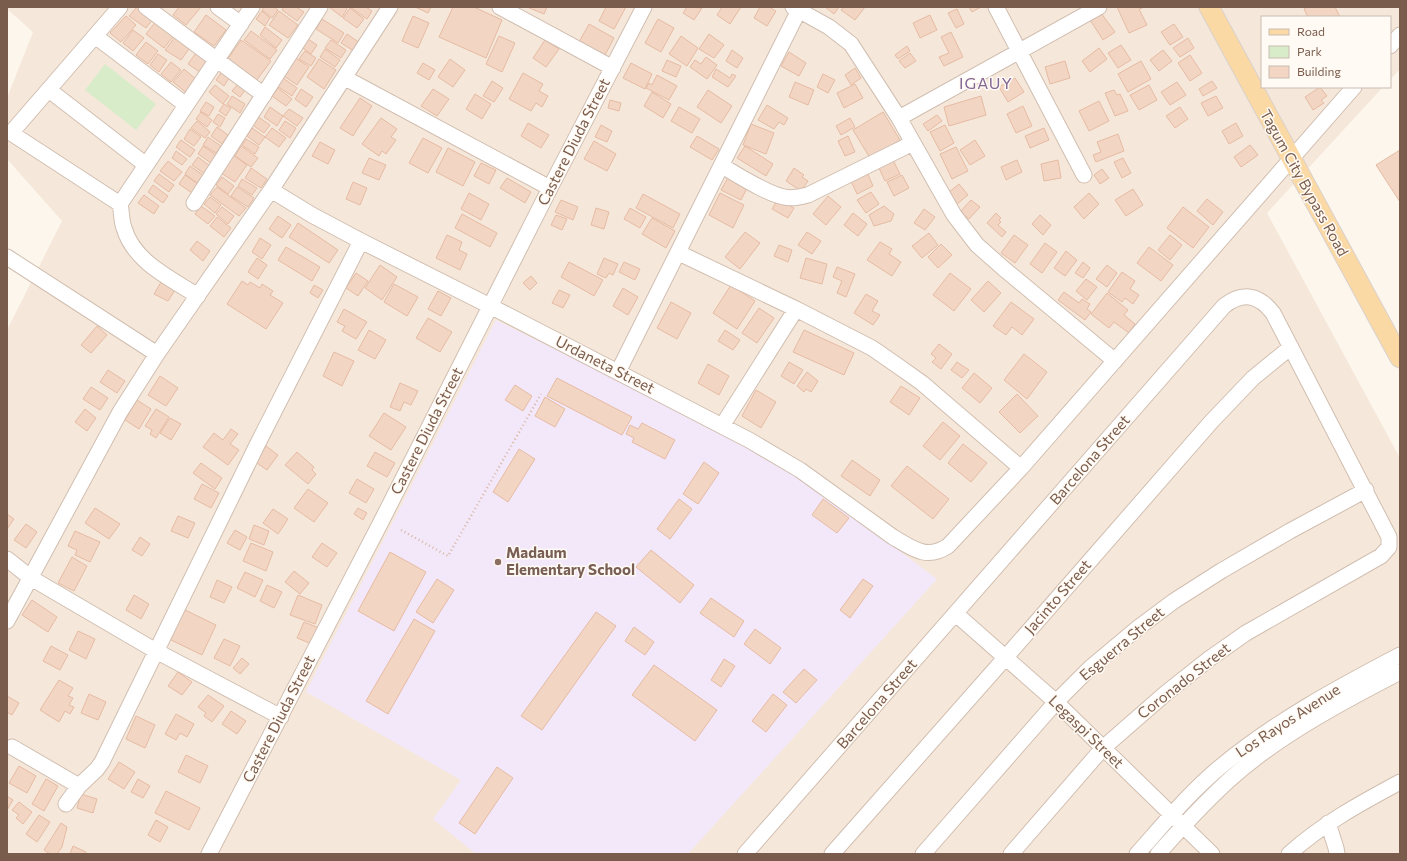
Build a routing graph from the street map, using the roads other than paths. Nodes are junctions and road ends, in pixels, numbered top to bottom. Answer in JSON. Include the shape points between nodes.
{"nodes":[{"id":1,"x":120,"y":7,"type":"edge"},
{"id":2,"x":146,"y":7,"type":"edge"},
{"id":3,"x":218,"y":7,"type":"edge"},
{"id":4,"x":252,"y":7,"type":"edge"},
{"id":5,"x":320,"y":7,"type":"edge"},
{"id":6,"x":390,"y":7,"type":"edge"},
{"id":7,"x":500,"y":7,"type":"edge"},
{"id":8,"x":644,"y":7,"type":"edge"},
{"id":9,"x":996,"y":7,"type":"edge"},
{"id":10,"x":1099,"y":7,"type":"edge"},
{"id":11,"x":1209,"y":7,"type":"edge"},
{"id":12,"x":796,"y":9,"type":"edge"},
{"id":13,"x":241,"y":24,"type":"junction"},
{"id":14,"x":1400,"y":35,"type":"edge"},
{"id":15,"x":95,"y":36,"type":"junction"},
{"id":16,"x":1391,"y":45,"type":"edge"},
{"id":17,"x":1020,"y":51,"type":"junction"},
{"id":18,"x":217,"y":60,"type":"junction"},
{"id":19,"x":613,"y":68,"type":"junction"},
{"id":20,"x":345,"y":78,"type":"junction"},
{"id":21,"x":1353,"y":88,"type":"edge"},
{"id":22,"x":49,"y":90,"type":"junction"},
{"id":23,"x":264,"y":95,"type":"junction"},
{"id":24,"x":186,"y":105,"type":"junction"},
{"id":25,"x":899,"y":118,"type":"junction"},
{"id":26,"x":913,"y":143,"type":"junction"},
{"id":27,"x":1290,"y":158,"type":"junction"},
{"id":28,"x":146,"y":165,"type":"junction"},
{"id":29,"x":722,"y":166,"type":"junction"},
{"id":30,"x":1084,"y":175,"type":"dead end"},
{"id":31,"x":550,"y":188,"type":"junction"},
{"id":32,"x":271,"y":190,"type":"junction"},
{"id":33,"x":194,"y":203,"type":"dead end"},
{"id":34,"x":120,"y":204,"type":"junction"},
{"id":35,"x":361,"y":241,"type":"junction"},
{"id":36,"x":679,"y":253,"type":"junction"},
{"id":37,"x":7,"y":257,"type":"edge"},
{"id":38,"x":198,"y":296,"type":"junction"},
{"id":39,"x":490,"y":306,"type":"junction"},
{"id":40,"x":796,"y":309,"type":"junction"},
{"id":41,"x":1291,"y":347,"type":"junction"},
{"id":42,"x":157,"y":354,"type":"junction"},
{"id":43,"x":1400,"y":358,"type":"edge"},
{"id":44,"x":1115,"y":361,"type":"junction"},
{"id":45,"x":618,"y":372,"type":"junction"},
{"id":46,"x":722,"y":426,"type":"junction"},
{"id":47,"x":1021,"y":468,"type":"junction"},
{"id":48,"x":1366,"y":490,"type":"junction"},
{"id":49,"x":1389,"y":547,"type":"joint"},
{"id":50,"x":7,"y":559,"type":"edge"},
{"id":51,"x":31,"y":578,"type":"junction"},
{"id":52,"x":956,"y":614,"type":"junction"},
{"id":53,"x":7,"y":620,"type":"edge"},
{"id":54,"x":156,"y":651,"type":"junction"},
{"id":55,"x":1400,"y":655,"type":"edge"},
{"id":56,"x":1006,"y":657,"type":"junction"},
{"id":57,"x":1400,"y":672,"type":"edge"},
{"id":58,"x":1056,"y":702,"type":"junction"},
{"id":59,"x":281,"y":717,"type":"junction"},
{"id":60,"x":12,"y":747,"type":"dead end"},
{"id":61,"x":1103,"y":748,"type":"junction"},
{"id":62,"x":1400,"y":782,"type":"edge"},
{"id":63,"x":79,"y":786,"type":"junction"},
{"id":64,"x":66,"y":804,"type":"dead end"},
{"id":65,"x":1172,"y":815,"type":"junction"},
{"id":66,"x":1328,"y":824,"type":"junction"},
{"id":67,"x":1183,"y":826,"type":"junction"},
{"id":68,"x":209,"y":854,"type":"edge"},
{"id":69,"x":745,"y":854,"type":"edge"},
{"id":70,"x":832,"y":854,"type":"edge"},
{"id":71,"x":923,"y":854,"type":"edge"},
{"id":72,"x":1011,"y":854,"type":"edge"},
{"id":73,"x":1137,"y":854,"type":"edge"},
{"id":74,"x":1158,"y":854,"type":"edge"},
{"id":75,"x":1212,"y":854,"type":"edge"},
{"id":76,"x":1289,"y":854,"type":"edge"},
{"id":77,"x":1337,"y":854,"type":"edge"}],
"edges":[{"from":1,"to":15,"type":"street"},
{"from":2,"to":18,"type":"street"},
{"from":3,"to":13,"type":"street"},
{"from":4,"to":13,"type":"street"},
{"from":5,"to":23,"type":"street"},
{"from":6,"to":20,"type":"street"},
{"from":7,"to":19,"type":"street"},
{"from":8,"to":19,"type":"street","name":"Castere Diuda Street"},
{"from":9,"to":17,"type":"street"},
{"from":10,"to":17,"type":"street"},
{"from":11,"to":27,"type":"main road","name":"Tagum City Bypass Road"},
{"from":12,"to":25,"type":"street","via":[[829,27],[851,44]]},
{"from":12,"to":29,"type":"street"},
{"from":13,"to":18,"type":"street"},
{"from":14,"to":16,"type":"street"},
{"from":15,"to":22,"type":"street"},
{"from":15,"to":24,"type":"street"},
{"from":17,"to":25,"type":"street"},
{"from":17,"to":30,"type":"street"},
{"from":18,"to":23,"type":"street"},
{"from":18,"to":24,"type":"street"},
{"from":19,"to":31,"type":"street","name":"Castere Diuda Street"},
{"from":20,"to":31,"type":"street"},
{"from":20,"to":32,"type":"street"},
{"from":21,"to":27,"type":"street"},
{"from":22,"to":28,"type":"street"},
{"from":22,"to":34,"type":"street","via":[[12,133]]},
{"from":23,"to":33,"type":"street"},
{"from":24,"to":28,"type":"street"},
{"from":25,"to":26,"type":"street"},
{"from":26,"to":29,"type":"street","via":[[797,198],[775,195]]},
{"from":26,"to":44,"type":"street","via":[[954,215],[977,245]]},
{"from":27,"to":43,"type":"main road","name":"Tagum City Bypass Road"},
{"from":27,"to":44,"type":"street"},
{"from":28,"to":34,"type":"street"},
{"from":29,"to":36,"type":"street"},
{"from":31,"to":39,"type":"street","name":"Castere Diuda Street"},
{"from":32,"to":35,"type":"street","name":"Urdaneta Street"},
{"from":32,"to":38,"type":"street"},
{"from":34,"to":38,"type":"street","via":[[123,228],[135,250],[157,270]]},
{"from":35,"to":39,"type":"street","name":"Urdaneta Street"},
{"from":35,"to":54,"type":"street"},
{"from":36,"to":40,"type":"street"},
{"from":36,"to":45,"type":"street"},
{"from":37,"to":42,"type":"street"},
{"from":38,"to":42,"type":"street"},
{"from":39,"to":45,"type":"street","name":"Urdaneta Street"},
{"from":39,"to":59,"type":"street","name":"Castere Diuda Street"},
{"from":40,"to":46,"type":"street"},
{"from":40,"to":47,"type":"street","via":[[859,341],[898,366],[922,383]]},
{"from":41,"to":48,"type":"street","name":"Barcelona Street"},
{"from":41,"to":52,"type":"street","name":"Barcelona Street","via":[[1268,306],[1251,297],[1242,296],[1232,300]]},
{"from":41,"to":56,"type":"street","name":"Jacinto Street","via":[[1253,378],[1234,398]]},
{"from":42,"to":51,"type":"street","via":[[104,440]]},
{"from":44,"to":47,"type":"street"},
{"from":45,"to":46,"type":"street","name":"Urdaneta Street"},
{"from":46,"to":47,"type":"street","name":"Urdaneta Street","via":[[800,470],[906,545],[929,554],[939,552],[948,546]]},
{"from":48,"to":49,"type":"street","name":"Barcelona Street","via":[[1389,537]]},
{"from":48,"to":58,"type":"street","name":"Esguerra Street","via":[[1290,531],[1174,600],[1090,668]]},
{"from":49,"to":61,"type":"street","name":"Coronado Street","via":[[1374,560],[1246,633],[1216,654]]},
{"from":50,"to":51,"type":"street"},
{"from":51,"to":53,"type":"street"},
{"from":51,"to":54,"type":"street"},
{"from":52,"to":56,"type":"street","name":"Legaspi Street"},
{"from":52,"to":69,"type":"street","name":"Barcelona Street"},
{"from":54,"to":59,"type":"street"},
{"from":54,"to":63,"type":"street","via":[[102,762]]},
{"from":55,"to":65,"type":"street","name":"Los Rayos Avenue","via":[[1325,695],[1256,738],[1218,769]]},
{"from":56,"to":58,"type":"street","name":"Legaspi Street"},
{"from":56,"to":70,"type":"street","name":"Jacinto Street"},
{"from":57,"to":67,"type":"street","name":"Los Rayos Avenue","via":[[1332,709],[1266,751],[1228,780]]},
{"from":58,"to":61,"type":"street","name":"Legaspi Street"},
{"from":58,"to":71,"type":"street","name":"Esguerra Street"},
{"from":59,"to":68,"type":"street","name":"Castere Diuda Street"},
{"from":60,"to":63,"type":"street"},
{"from":61,"to":65,"type":"street","name":"Legaspi Street"},
{"from":61,"to":72,"type":"street","name":"Coronado Street"},
{"from":62,"to":66,"type":"street"},
{"from":63,"to":64,"type":"street"},
{"from":65,"to":67,"type":"street","name":"Legaspi Street"},
{"from":65,"to":73,"type":"street","name":"Los Rayos Avenue"},
{"from":66,"to":76,"type":"street"},
{"from":66,"to":77,"type":"street"},
{"from":67,"to":74,"type":"street","name":"Los Rayos Avenue"},
{"from":67,"to":75,"type":"street","name":"Legaspi Street"}]}
